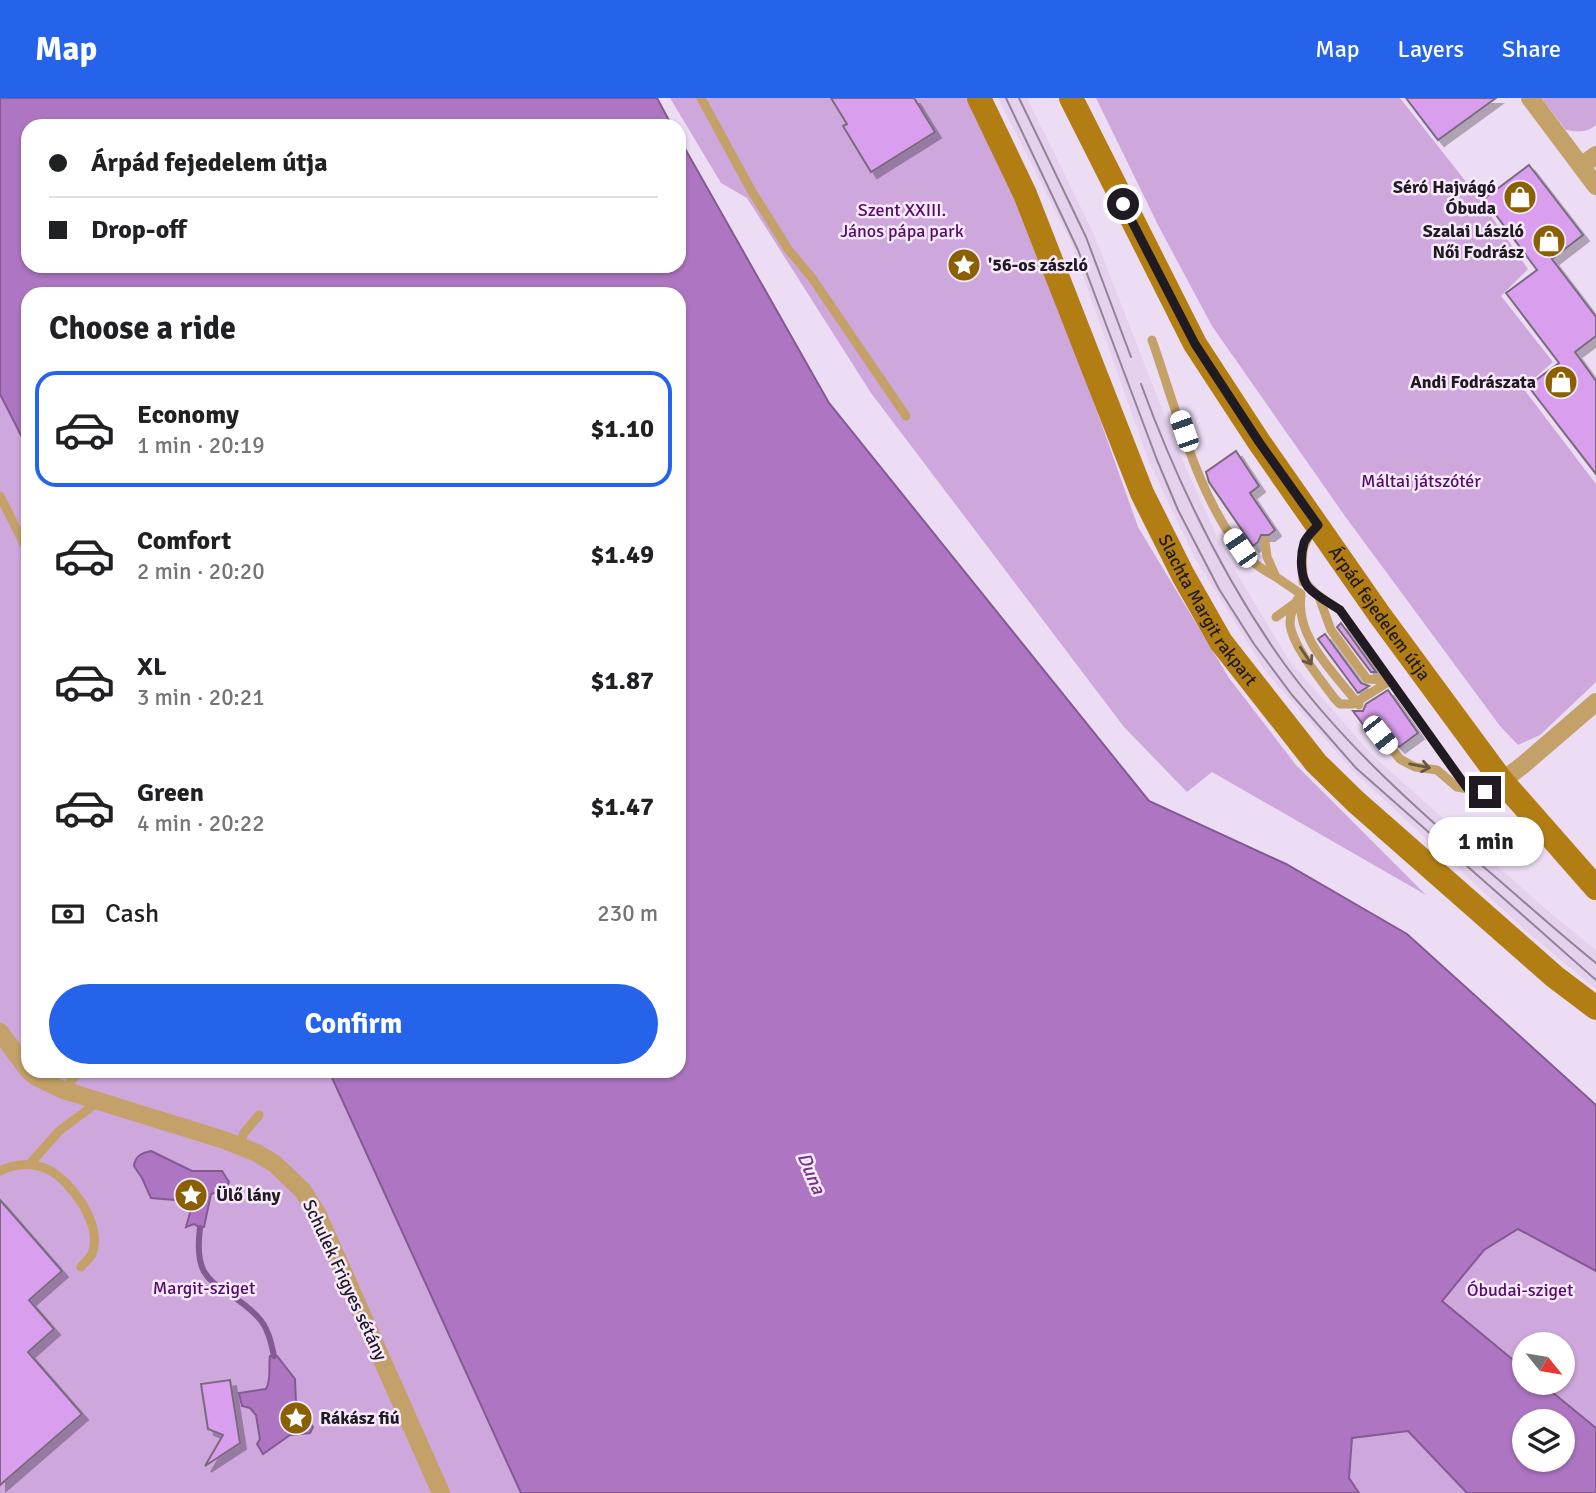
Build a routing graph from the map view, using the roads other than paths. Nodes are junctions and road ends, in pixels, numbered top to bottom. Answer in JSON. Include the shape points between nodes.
{"nodes":[{"id":1,"x":701,"y":98,"type":"edge"},
{"id":2,"x":979,"y":98,"type":"edge"},
{"id":3,"x":1071,"y":98,"type":"edge"},
{"id":4,"x":1530,"y":98,"type":"edge"},
{"id":5,"x":1596,"y":155,"type":"edge"},
{"id":6,"x":1581,"y":166,"type":"junction"},
{"id":7,"x":1596,"y":186,"type":"edge"},
{"id":8,"x":1152,"y":340,"type":"dead end"},
{"id":9,"x":906,"y":416,"type":"dead end"},
{"id":10,"x":0,"y":495,"type":"edge"},
{"id":11,"x":1318,"y":525,"type":"junction"},
{"id":12,"x":21,"y":538,"type":"edge"},
{"id":13,"x":1265,"y":541,"type":"dead end"},
{"id":14,"x":1276,"y":577,"type":"junction"},
{"id":15,"x":1303,"y":578,"type":"junction"},
{"id":16,"x":1301,"y":594,"type":"junction"},
{"id":17,"x":1319,"y":597,"type":"junction"},
{"id":18,"x":1295,"y":603,"type":"junction"},
{"id":19,"x":1276,"y":617,"type":"dead end"},
{"id":20,"x":1390,"y":681,"type":"junction"},
{"id":21,"x":1596,"y":702,"type":"edge"},
{"id":22,"x":1358,"y":703,"type":"junction"},
{"id":23,"x":1380,"y":735,"type":"dead end"},
{"id":24,"x":1502,"y":781,"type":"junction"},
{"id":25,"x":1467,"y":788,"type":"junction"},
{"id":26,"x":1596,"y":888,"type":"edge"},
{"id":27,"x":1596,"y":1009,"type":"edge"},
{"id":28,"x":0,"y":1032,"type":"edge"},
{"id":29,"x":21,"y":1060,"type":"edge"},
{"id":30,"x":38,"y":1078,"type":"edge"},
{"id":31,"x":74,"y":1078,"type":"edge"},
{"id":32,"x":63,"y":1090,"type":"junction"},
{"id":33,"x":98,"y":1102,"type":"junction"},
{"id":34,"x":259,"y":1115,"type":"dead end"},
{"id":35,"x":239,"y":1144,"type":"junction"},
{"id":36,"x":29,"y":1166,"type":"junction"},
{"id":37,"x":0,"y":1171,"type":"edge"},
{"id":38,"x":81,"y":1267,"type":"dead end"},
{"id":39,"x":442,"y":1493,"type":"edge"}],
"edges":[{"from":1,"to":9,"type":"lane","via":[[788,249]]},
{"from":2,"to":27,"type":"main road","name":"Slachta Margit rakpart","via":[[1025,194],[1142,493],[1221,642],[1316,763]]},
{"from":3,"to":11,"type":"main road","name":"Árpád fejedelem útja","via":[[1195,344]]},
{"from":4,"to":6,"type":"street"},
{"from":5,"to":6,"type":"street"},
{"from":6,"to":7,"type":"street"},
{"from":8,"to":14,"type":"lane","via":[[1203,486],[1218,515],[1251,561]]},
{"from":10,"to":12,"type":"lane"},
{"from":11,"to":15,"type":"lane","via":[[1304,541]]},
{"from":11,"to":24,"type":"main road","name":"Árpád fejedelem útja"},
{"from":13,"to":14,"type":"lane","via":[[1266,557]]},
{"from":14,"to":16,"type":"lane"},
{"from":15,"to":16,"type":"lane"},
{"from":15,"to":17,"type":"lane"},
{"from":16,"to":18,"type":"lane"},
{"from":16,"to":22,"type":"lane","via":[[1302,623],[1310,640]]},
{"from":17,"to":20,"type":"lane","via":[[1340,610]]},
{"from":17,"to":20,"type":"lane","via":[[1331,630],[1367,679]]},
{"from":18,"to":19,"type":"lane"},
{"from":18,"to":22,"type":"lane","one_way":true,"via":[[1290,623],[1304,653],[1340,704]]},
{"from":20,"to":22,"type":"lane"},
{"from":20,"to":25,"type":"lane"},
{"from":21,"to":24,"type":"street"},
{"from":23,"to":25,"type":"lane","one_way":true,"via":[[1400,759],[1437,770],[1457,787]]},
{"from":24,"to":25,"type":"lane","via":[[1485,792]]},
{"from":24,"to":26,"type":"main road","name":"Árpád fejedelem útja"},
{"from":28,"to":29,"type":"street","name":"Schulek Frigyes sétány"},
{"from":30,"to":32,"type":"street","name":"Schulek Frigyes sétány"},
{"from":31,"to":32,"type":"lane"},
{"from":32,"to":33,"type":"street","name":"Schulek Frigyes sétány"},
{"from":33,"to":35,"type":"street","name":"Schulek Frigyes sétány"},
{"from":33,"to":36,"type":"lane","via":[[60,1131]]},
{"from":34,"to":35,"type":"lane"},
{"from":35,"to":39,"type":"street","name":"Schulek Frigyes sétány","via":[[275,1164],[303,1191],[317,1213]]},
{"from":36,"to":37,"type":"lane","via":[[14,1164]]},
{"from":36,"to":38,"type":"lane","via":[[46,1168],[72,1188],[86,1210],[94,1233],[92,1254]]}]}
